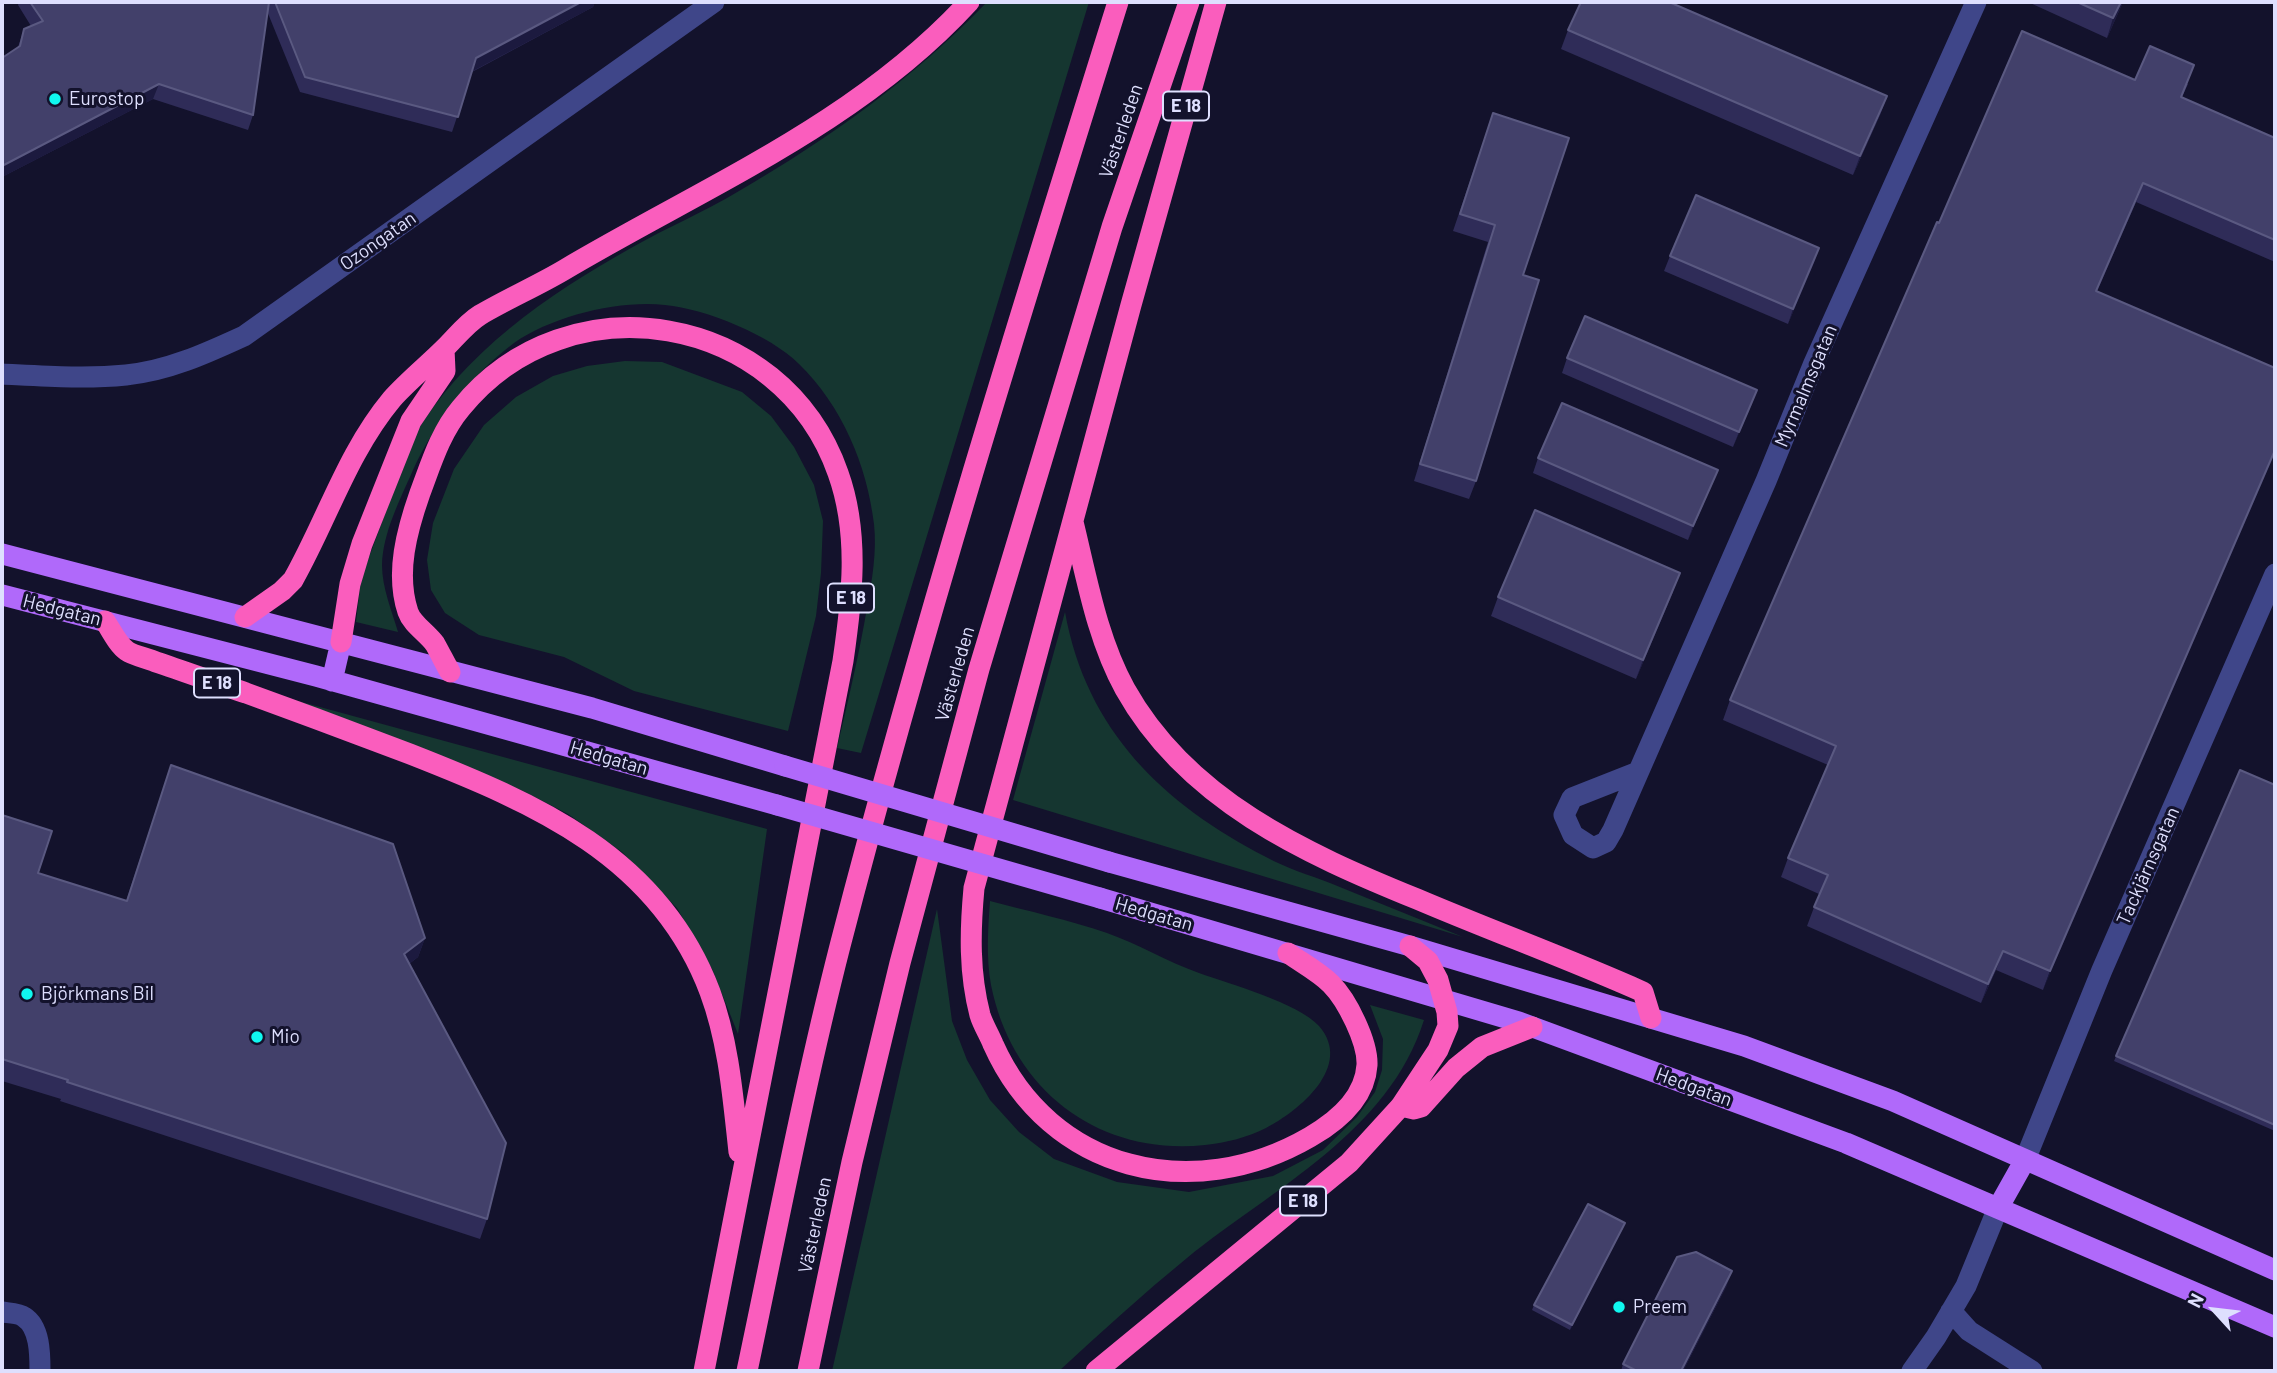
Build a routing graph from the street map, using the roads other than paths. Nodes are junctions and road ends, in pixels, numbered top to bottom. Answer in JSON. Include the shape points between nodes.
{"nodes":[{"id":1,"x":714,"y":2,"type":"edge"},
{"id":2,"x":969,"y":2,"type":"edge"},
{"id":3,"x":1118,"y":2,"type":"edge"},
{"id":4,"x":1189,"y":2,"type":"edge"},
{"id":5,"x":1216,"y":2,"type":"edge"},
{"id":6,"x":1976,"y":2,"type":"edge"},
{"id":7,"x":444,"y":349,"type":"junction"},
{"id":8,"x":2,"y":374,"type":"edge"},
{"id":9,"x":1072,"y":520,"type":"junction"},
{"id":10,"x":2,"y":554,"type":"edge"},
{"id":11,"x":2275,"y":574,"type":"edge"},
{"id":12,"x":2,"y":595,"type":"edge"},
{"id":13,"x":245,"y":617,"type":"junction"},
{"id":14,"x":105,"y":621,"type":"junction"},
{"id":15,"x":341,"y":642,"type":"junction"},
{"id":16,"x":450,"y":672,"type":"junction"},
{"id":17,"x":332,"y":681,"type":"junction"},
{"id":18,"x":1638,"y":772,"type":"dead end"},
{"id":19,"x":1410,"y":946,"type":"junction"},
{"id":20,"x":1288,"y":953,"type":"junction"},
{"id":21,"x":1444,"y":1000,"type":"junction"},
{"id":22,"x":1651,"y":1018,"type":"junction"},
{"id":23,"x":1526,"y":1024,"type":"junction"},
{"id":24,"x":1401,"y":1106,"type":"junction"},
{"id":25,"x":2025,"y":1160,"type":"junction"},
{"id":26,"x":741,"y":1172,"type":"junction"},
{"id":27,"x":1998,"y":1208,"type":"junction"},
{"id":28,"x":2275,"y":1270,"type":"edge"},
{"id":29,"x":1951,"y":1311,"type":"junction"},
{"id":30,"x":2,"y":1312,"type":"edge"},
{"id":31,"x":2275,"y":1327,"type":"edge"},
{"id":32,"x":40,"y":1371,"type":"edge"},
{"id":33,"x":704,"y":1371,"type":"edge"},
{"id":34,"x":747,"y":1371,"type":"edge"},
{"id":35,"x":808,"y":1371,"type":"edge"},
{"id":36,"x":1096,"y":1371,"type":"edge"},
{"id":37,"x":1912,"y":1371,"type":"edge"},
{"id":38,"x":2032,"y":1371,"type":"edge"}],
"edges":[{"from":1,"to":8,"type":"street","name":"Ozongatan","via":[[244,335],[201,356],[128,375]]},
{"from":2,"to":7,"type":"highway","via":[[881,83],[809,133],[478,317]]},
{"from":3,"to":34,"type":"highway","name":"Västerleden","via":[[937,596],[840,947]]},
{"from":4,"to":35,"type":"highway","name":"Västerleden","number":"E 18","via":[[1112,227],[979,669],[900,963]]},
{"from":5,"to":9,"type":"highway","number":"E 18"},
{"from":6,"to":18,"type":"street","name":"Myrmalmsgatan"},
{"from":7,"to":13,"type":"highway","via":[[393,398],[366,435],[293,580]]},
{"from":7,"to":15,"type":"highway","via":[[445,371],[411,421],[362,544]]},
{"from":9,"to":20,"type":"highway","number":"E 18","via":[[974,888],[971,970],[981,1017],[1003,1068],[1031,1106],[1071,1139],[1116,1161],[1155,1171],[1201,1172],[1242,1167],[1287,1150],[1333,1124],[1357,1096],[1367,1066],[1364,1039],[1332,985]]},
{"from":9,"to":22,"type":"highway","number":"E 18","via":[[1097,622],[1124,688],[1163,745],[1189,771],[1255,822],[1297,846],[1642,991]]},
{"from":10,"to":13,"type":"main road","name":"Hedgatan"},
{"from":11,"to":25,"type":"street","name":"Tackjärnsgatan","via":[[2102,970]]},
{"from":12,"to":14,"type":"main road","name":"Hedgatan"},
{"from":13,"to":15,"type":"main road","name":"Hedgatan"},
{"from":14,"to":17,"type":"main road","name":"Hedgatan"},
{"from":14,"to":26,"type":"highway","number":"E 18","via":[[126,651],[316,718],[534,806],[622,866],[678,930],[710,990],[728,1057]]},
{"from":15,"to":16,"type":"main road","name":"Hedgatan"},
{"from":15,"to":17,"type":"main road"},
{"from":16,"to":19,"type":"main road","name":"Hedgatan","bridge":true,"via":[[592,708]]},
{"from":16,"to":26,"type":"highway","number":"E 18","via":[[434,643],[409,615],[403,558],[436,449],[460,409],[523,355],[583,332],[614,327],[673,330],[751,363],[777,383],[814,424],[839,474],[847,507],[850,611]]},
{"from":17,"to":20,"type":"main road","name":"Hedgatan","bridge":true},
{"from":19,"to":21,"type":"highway","number":"E 18","via":[[1428,961]]},
{"from":19,"to":22,"type":"main road","name":"Hedgatan"},
{"from":20,"to":21,"type":"main road","name":"Hedgatan"},
{"from":21,"to":23,"type":"main road","name":"Hedgatan"},
{"from":21,"to":24,"type":"highway","number":"E 18","via":[[1448,1026],[1444,1036]]},
{"from":22,"to":25,"type":"main road","name":"Hedgatan","via":[[1893,1101]]},
{"from":23,"to":24,"type":"highway","number":"E 18","via":[[1482,1047],[1421,1107]]},
{"from":23,"to":27,"type":"main road","name":"Hedgatan","via":[[1846,1143]]},
{"from":24,"to":36,"type":"highway","number":"E 18","via":[[1349,1163]]},
{"from":25,"to":27,"type":"main road"},
{"from":25,"to":28,"type":"main road","name":"Hedgatan"},
{"from":26,"to":33,"type":"highway","number":"E 18"},
{"from":27,"to":29,"type":"street"},
{"from":27,"to":31,"type":"main road","name":"Hedgatan"},
{"from":29,"to":37,"type":"street"},
{"from":29,"to":38,"type":"street","via":[[1969,1331]]},
{"from":30,"to":32,"type":"street","via":[[23,1315],[30,1322],[37,1335]]}]}
